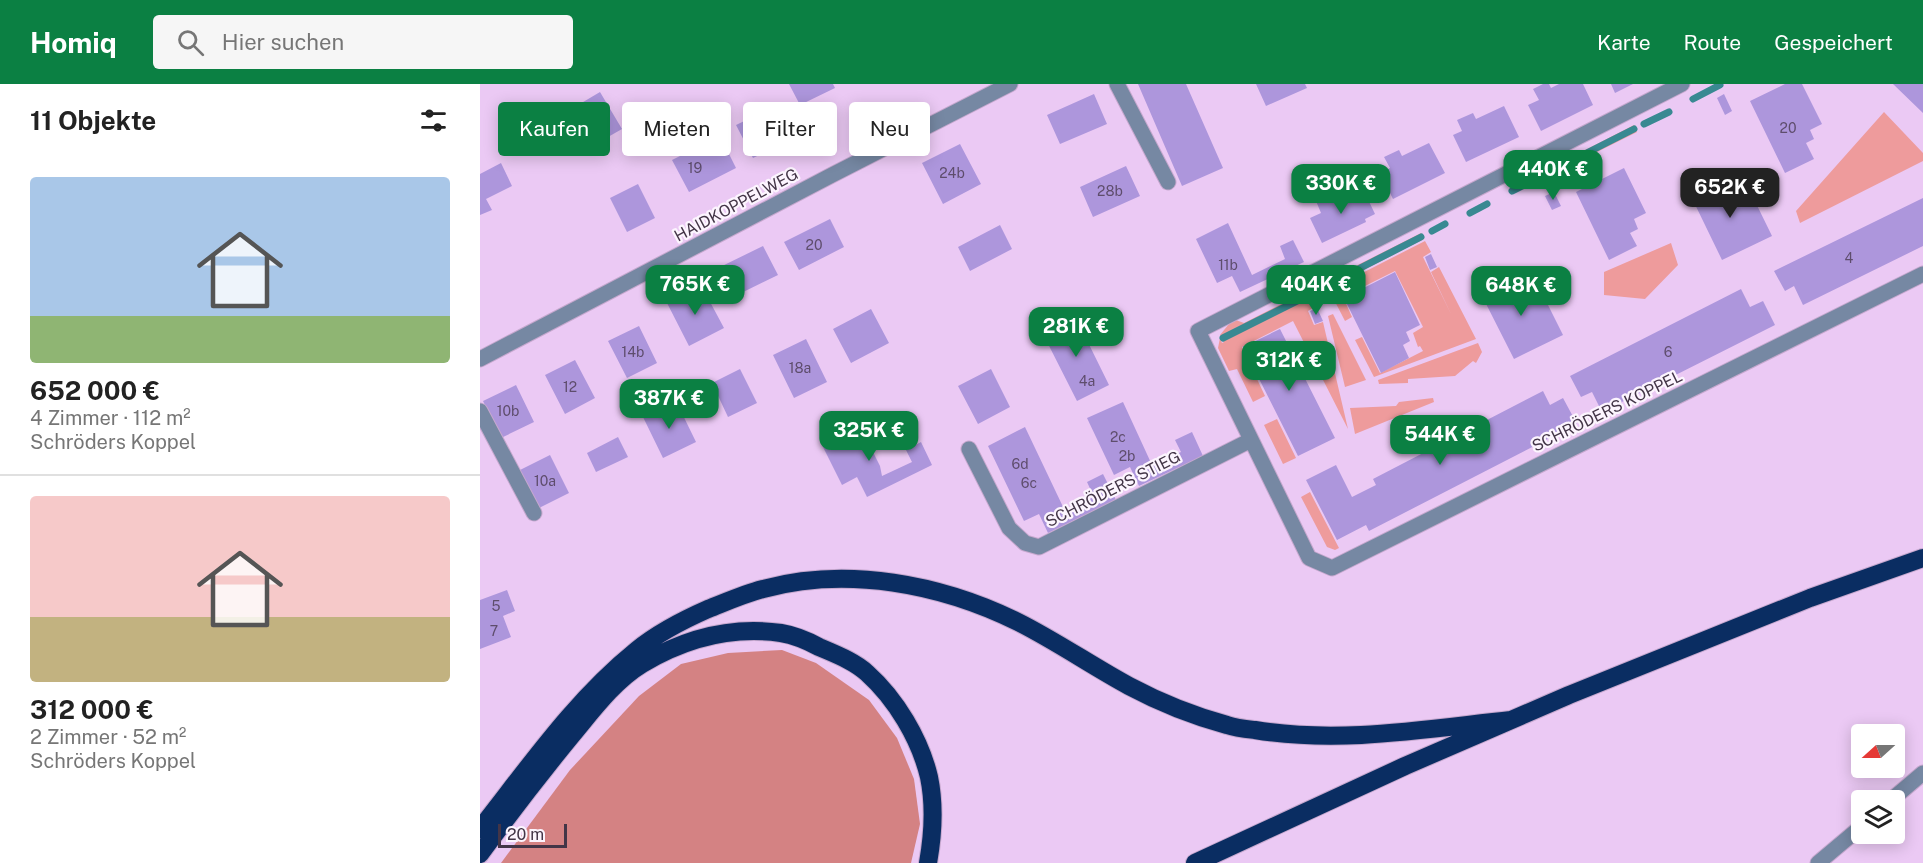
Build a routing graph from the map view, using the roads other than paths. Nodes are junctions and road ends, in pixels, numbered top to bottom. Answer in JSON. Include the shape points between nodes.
{"nodes":[{"id":1,"x":1010,"y":84,"type":"edge"},
{"id":2,"x":1117,"y":84,"type":"edge"},
{"id":3,"x":1682,"y":84,"type":"edge"},
{"id":4,"x":1168,"y":182,"type":"dead end"},
{"id":5,"x":1923,"y":274,"type":"edge"},
{"id":6,"x":480,"y":359,"type":"edge"},
{"id":7,"x":480,"y":411,"type":"edge"},
{"id":8,"x":1251,"y":440,"type":"junction"},
{"id":9,"x":969,"y":449,"type":"dead end"},
{"id":10,"x":534,"y":513,"type":"dead end"},
{"id":11,"x":1923,"y":558,"type":"edge"},
{"id":12,"x":1511,"y":720,"type":"junction"},
{"id":13,"x":1923,"y":773,"type":"edge"},
{"id":14,"x":1903,"y":790,"type":"edge"},
{"id":15,"x":480,"y":829,"type":"edge"},
{"id":16,"x":1851,"y":835,"type":"edge"},
{"id":17,"x":480,"y":854,"type":"edge"},
{"id":18,"x":928,"y":863,"type":"edge"},
{"id":19,"x":1195,"y":863,"type":"edge"},
{"id":20,"x":1818,"y":863,"type":"edge"}],
"edges":[{"from":1,"to":6,"type":"street","name":"HAIDKOPPELWEG"},
{"from":2,"to":4,"type":"street"},
{"from":3,"to":8,"type":"street","name":"SCHRÖDERS KOPPEL","via":[[1198,331]]},
{"from":5,"to":8,"type":"street","name":"SCHRÖDERS KOPPEL","via":[[1332,568],[1309,558]]},
{"from":7,"to":10,"type":"street"},
{"from":8,"to":9,"type":"street","name":"SCHRÖDERS STIEG","via":[[1039,547],[1025,543],[1010,528]]},
{"from":11,"to":12,"type":"highway","via":[[1810,598]]},
{"from":12,"to":15,"type":"highway","via":[[1321,737],[1228,726],[1167,704],[1017,622],[940,592],[873,581],[795,582],[741,596],[689,617],[637,650],[589,694]]},
{"from":12,"to":19,"type":"highway"},
{"from":13,"to":14,"type":"street"},
{"from":16,"to":20,"type":"street"},
{"from":17,"to":18,"type":"highway","via":[[589,714],[639,666],[694,640],[753,631],[783,633],[822,648],[866,672],[885,693],[918,745],[929,777],[933,808]]}]}
